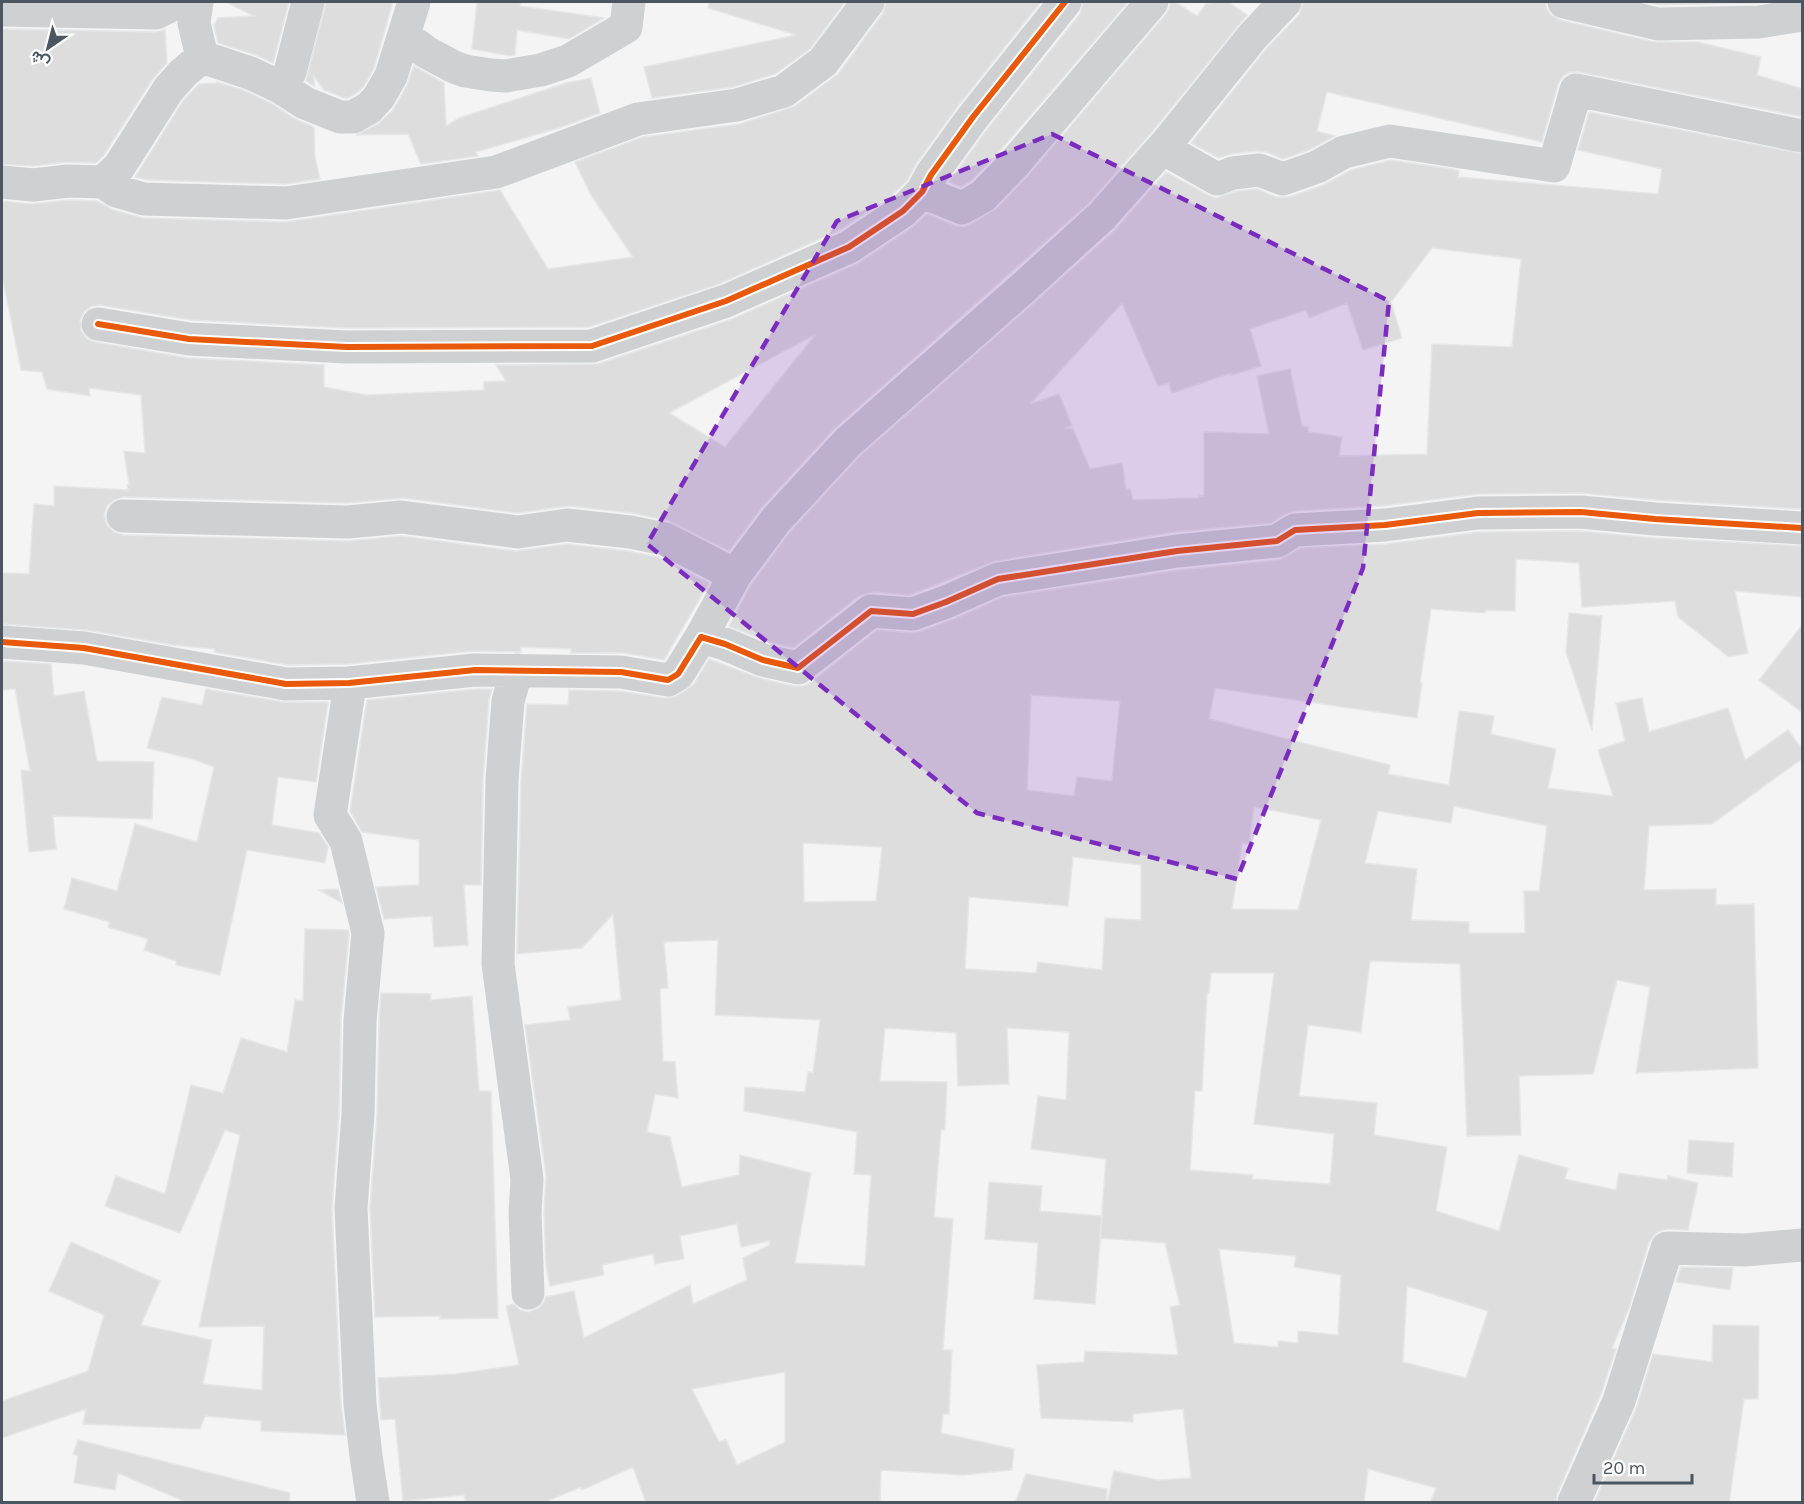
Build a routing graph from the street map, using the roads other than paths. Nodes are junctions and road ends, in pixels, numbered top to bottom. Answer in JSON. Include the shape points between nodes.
{"nodes":[{"id":1,"x":176,"y":2,"type":"edge"},
{"id":2,"x":197,"y":2,"type":"edge"},
{"id":3,"x":308,"y":2,"type":"edge"},
{"id":4,"x":414,"y":2,"type":"edge"},
{"id":5,"x":629,"y":2,"type":"edge"},
{"id":6,"x":868,"y":2,"type":"edge"},
{"id":7,"x":1065,"y":2,"type":"edge"},
{"id":8,"x":1152,"y":2,"type":"edge"},
{"id":9,"x":1285,"y":2,"type":"edge"},
{"id":10,"x":1564,"y":2,"type":"edge"},
{"id":11,"x":2,"y":10,"type":"edge"},
{"id":12,"x":1690,"y":12,"type":"edge"},
{"id":13,"x":1803,"y":15,"type":"edge"},
{"id":14,"x":402,"y":42,"type":"junction"},
{"id":15,"x":202,"y":57,"type":"junction"},
{"id":16,"x":280,"y":87,"type":"junction"},
{"id":17,"x":1803,"y":136,"type":"edge"},
{"id":18,"x":1166,"y":144,"type":"junction"},
{"id":19,"x":2,"y":182,"type":"edge"},
{"id":20,"x":103,"y":182,"type":"junction"},
{"id":21,"x":922,"y":192,"type":"junction"},
{"id":22,"x":98,"y":324,"type":"dead end"},
{"id":23,"x":123,"y":516,"type":"dead end"},
{"id":24,"x":1803,"y":528,"type":"edge"},
{"id":25,"x":735,"y":575,"type":"junction"},
{"id":26,"x":701,"y":637,"type":"junction"},
{"id":27,"x":2,"y":642,"type":"edge"},
{"id":28,"x":517,"y":670,"type":"junction"},
{"id":29,"x":349,"y":683,"type":"junction"},
{"id":30,"x":1803,"y":1245,"type":"edge"},
{"id":31,"x":528,"y":1293,"type":"dead end"},
{"id":32,"x":373,"y":1503,"type":"edge"},
{"id":33,"x":1574,"y":1503,"type":"edge"}],
"edges":[{"from":1,"to":11,"type":"street","via":[[156,14]]},
{"from":2,"to":15,"type":"street","via":[[194,23]]},
{"from":3,"to":16,"type":"street","via":[[290,72]]},
{"from":4,"to":14,"type":"street"},
{"from":5,"to":14,"type":"street","via":[[626,27],[568,61],[541,70],[506,76],[465,71],[417,45]]},
{"from":6,"to":20,"type":"street","via":[[823,62],[784,91],[737,105],[638,119],[496,172],[286,203],[144,199],[116,191]]},
{"from":7,"to":21,"type":"street","via":[[973,117]]},
{"from":8,"to":21,"type":"street","via":[[982,196],[962,208]]},
{"from":9,"to":18,"type":"street"},
{"from":10,"to":12,"type":"street","via":[[1658,24]]},
{"from":12,"to":13,"type":"street","via":[[1759,22]]},
{"from":14,"to":16,"type":"street","via":[[392,76],[379,97],[353,117],[340,117],[305,103]]},
{"from":15,"to":16,"type":"street"},
{"from":15,"to":20,"type":"street","via":[[168,90],[119,167]]},
{"from":17,"to":18,"type":"street","via":[[1576,90],[1554,166],[1390,141],[1344,152],[1317,168],[1283,179],[1259,171],[1216,179],[1173,154]]},
{"from":18,"to":25,"type":"street","via":[[1102,216],[848,442],[776,520]]},
{"from":19,"to":20,"type":"street"},
{"from":21,"to":22,"type":"street","via":[[903,211],[849,248],[726,302],[592,346],[347,347],[189,339]]},
{"from":23,"to":25,"type":"street","via":[[348,522],[400,517],[518,532],[567,525],[665,539]]},
{"from":24,"to":26,"type":"street","via":[[1581,512],[1512,512],[1295,530],[1277,541],[1177,551],[998,579],[913,614],[871,610],[798,668],[763,660]]},
{"from":25,"to":26,"type":"street"},
{"from":26,"to":28,"type":"street","via":[[678,674],[668,680],[621,672]]},
{"from":27,"to":29,"type":"street","via":[[84,648],[286,684]]},
{"from":28,"to":29,"type":"street","via":[[475,670]]},
{"from":28,"to":31,"type":"street","via":[[508,701],[502,780],[498,964],[527,1179]]},
{"from":29,"to":32,"type":"street","via":[[330,815],[346,841],[368,933],[351,1208],[360,1404]]},
{"from":30,"to":33,"type":"street","via":[[1745,1250],[1667,1248],[1619,1401]]}]}
